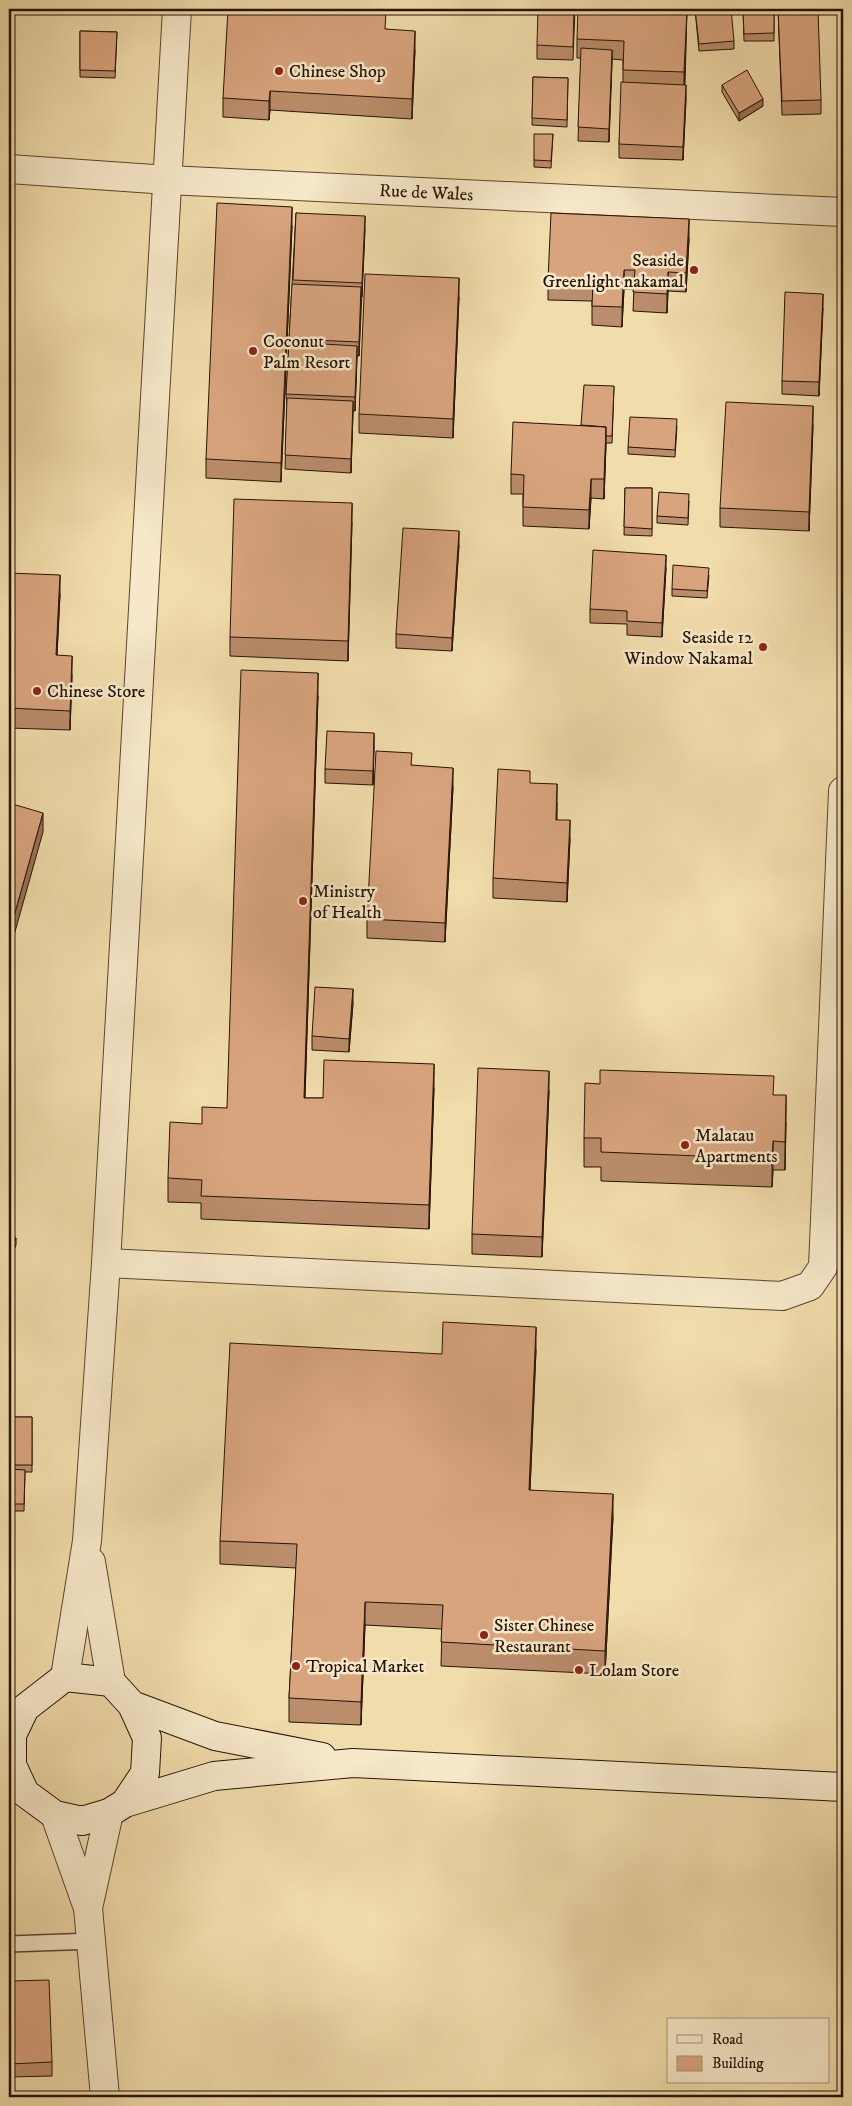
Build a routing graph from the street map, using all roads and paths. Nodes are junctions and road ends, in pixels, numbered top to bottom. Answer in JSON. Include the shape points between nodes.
{"nodes":[{"id":1,"x":177,"y":9,"type":"edge"},
{"id":2,"x":9,"y":169,"type":"edge"},
{"id":3,"x":168,"y":180,"type":"junction"},
{"id":4,"x":843,"y":212,"type":"edge"},
{"id":5,"x":843,"y":791,"type":"edge"},
{"id":6,"x":841,"y":898,"type":"edge"},
{"id":7,"x":106,"y":1263,"type":"junction"},
{"id":8,"x":87,"y":1541,"type":"junction"},
{"id":9,"x":65,"y":1677,"type":"junction"},
{"id":10,"x":111,"y":1682,"type":"junction"},
{"id":11,"x":132,"y":1705,"type":"junction"},
{"id":12,"x":17,"y":1709,"type":"edge"},
{"id":13,"x":353,"y":1763,"type":"junction"},
{"id":14,"x":843,"y":1787,"type":"edge"},
{"id":15,"x":17,"y":1789,"type":"edge"},
{"id":16,"x":117,"y":1808,"type":"junction"},
{"id":17,"x":55,"y":1816,"type":"junction"},
{"id":18,"x":88,"y":1908,"type":"junction"},
{"id":19,"x":93,"y":1942,"type":"junction"},
{"id":20,"x":9,"y":1944,"type":"edge"},
{"id":21,"x":105,"y":2097,"type":"edge"}],
"edges":[{"from":1,"to":3,"type":"street"},
{"from":2,"to":3,"type":"street","name":"Rue de Wales"},
{"from":3,"to":4,"type":"street","name":"Rue de Wales"},
{"from":3,"to":7,"type":"street"},
{"from":5,"to":6,"type":"street"},
{"from":6,"to":7,"type":"street","via":[[823,1267],[810,1286],[782,1296]]},
{"from":7,"to":8,"type":"street"},
{"from":8,"to":9,"type":"street"},
{"from":8,"to":10,"type":"street"},
{"from":9,"to":10,"type":"street"},
{"from":9,"to":12,"type":"street"},
{"from":10,"to":11,"type":"street"},
{"from":11,"to":13,"type":"street","via":[[214,1736]]},
{"from":11,"to":16,"type":"street","via":[[148,1738],[145,1773]]},
{"from":12,"to":15,"type":"street","via":[[12,1735],[12,1765]]},
{"from":13,"to":14,"type":"street"},
{"from":13,"to":16,"type":"street","via":[[214,1776]]},
{"from":15,"to":17,"type":"street"},
{"from":16,"to":17,"type":"street","via":[[82,1820]]},
{"from":16,"to":18,"type":"street"},
{"from":17,"to":18,"type":"street"},
{"from":18,"to":19,"type":"street"},
{"from":19,"to":20,"type":"lane"},
{"from":19,"to":21,"type":"street"}]}
